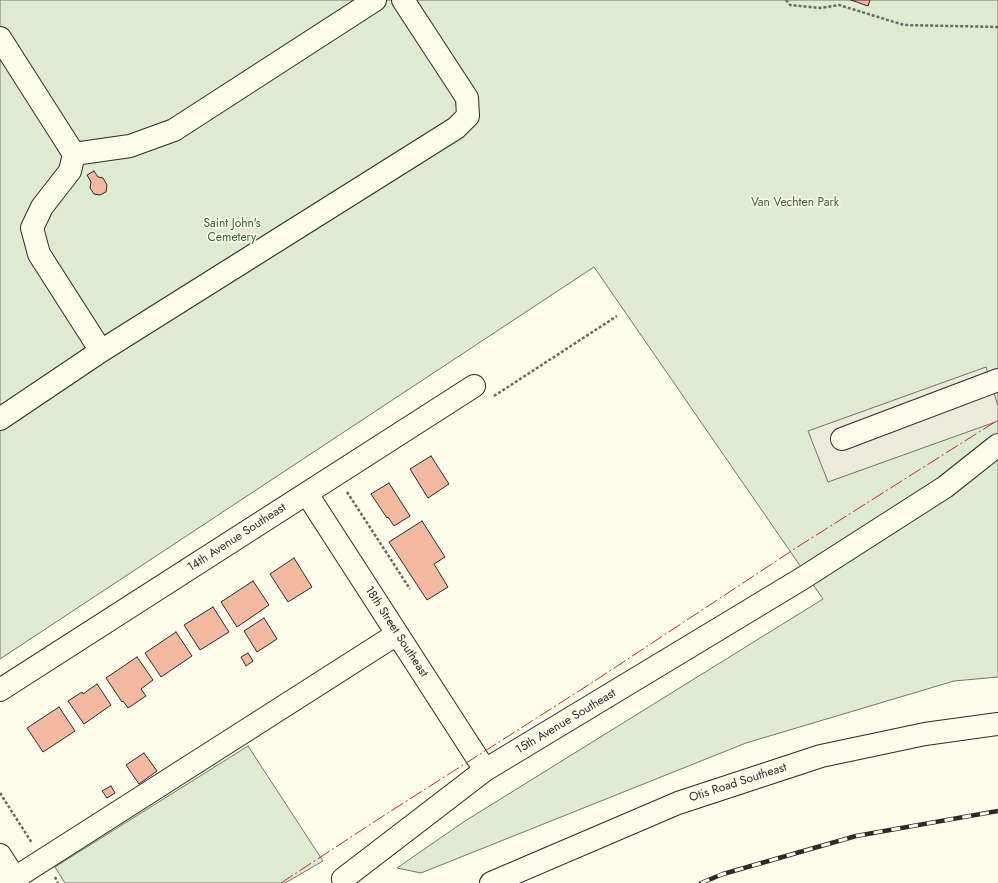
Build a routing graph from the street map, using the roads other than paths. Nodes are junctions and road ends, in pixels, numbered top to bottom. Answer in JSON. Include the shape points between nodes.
{"nodes":[{"id":1,"x":376,"y":0,"type":"edge"},
{"id":2,"x":403,"y":0,"type":"edge"},
{"id":3,"x":0,"y":38,"type":"edge"},
{"id":4,"x":74,"y":154,"type":"junction"},
{"id":5,"x":101,"y":352,"type":"junction"},
{"id":6,"x":998,"y":380,"type":"edge"},
{"id":7,"x":474,"y":386,"type":"dead end"},
{"id":8,"x":0,"y":419,"type":"edge"},
{"id":9,"x":842,"y":439,"type":"dead end"},
{"id":10,"x":998,"y":445,"type":"edge"},
{"id":11,"x":307,"y":494,"type":"junction"},
{"id":12,"x":397,"y":634,"type":"junction"},
{"id":13,"x":0,"y":690,"type":"edge"},
{"id":14,"x":998,"y":724,"type":"edge"},
{"id":15,"x":485,"y":770,"type":"junction"},
{"id":16,"x":0,"y":856,"type":"edge"},
{"id":17,"x":13,"y":881,"type":"edge"},
{"id":18,"x":344,"y":883,"type":"edge"},
{"id":19,"x":491,"y":883,"type":"edge"}],
"edges":[{"from":1,"to":4,"type":"street","via":[[174,130],[130,146]]},
{"from":2,"to":5,"type":"street","via":[[467,98],[468,116],[456,128]]},
{"from":3,"to":4,"type":"street"},
{"from":4,"to":5,"type":"street","via":[[70,171],[42,208],[32,228],[39,254]]},
{"from":5,"to":8,"type":"street"},
{"from":6,"to":9,"type":"street"},
{"from":7,"to":11,"type":"street","name":"14th Avenue Southeast"},
{"from":10,"to":15,"type":"street","name":"15th Avenue Southeast","via":[[945,487],[803,578]]},
{"from":11,"to":12,"type":"street","name":"18th Street Southeast"},
{"from":11,"to":13,"type":"street","name":"14th Avenue Southeast"},
{"from":12,"to":15,"type":"street","name":"18th Street Southeast"},
{"from":12,"to":17,"type":"street"},
{"from":14,"to":19,"type":"street","name":"Otis Road Southeast","via":[[925,734],[821,756],[678,803]]},
{"from":15,"to":18,"type":"street","name":"15th Avenue Southeast","via":[[343,879]]},
{"from":16,"to":17,"type":"street"}]}
